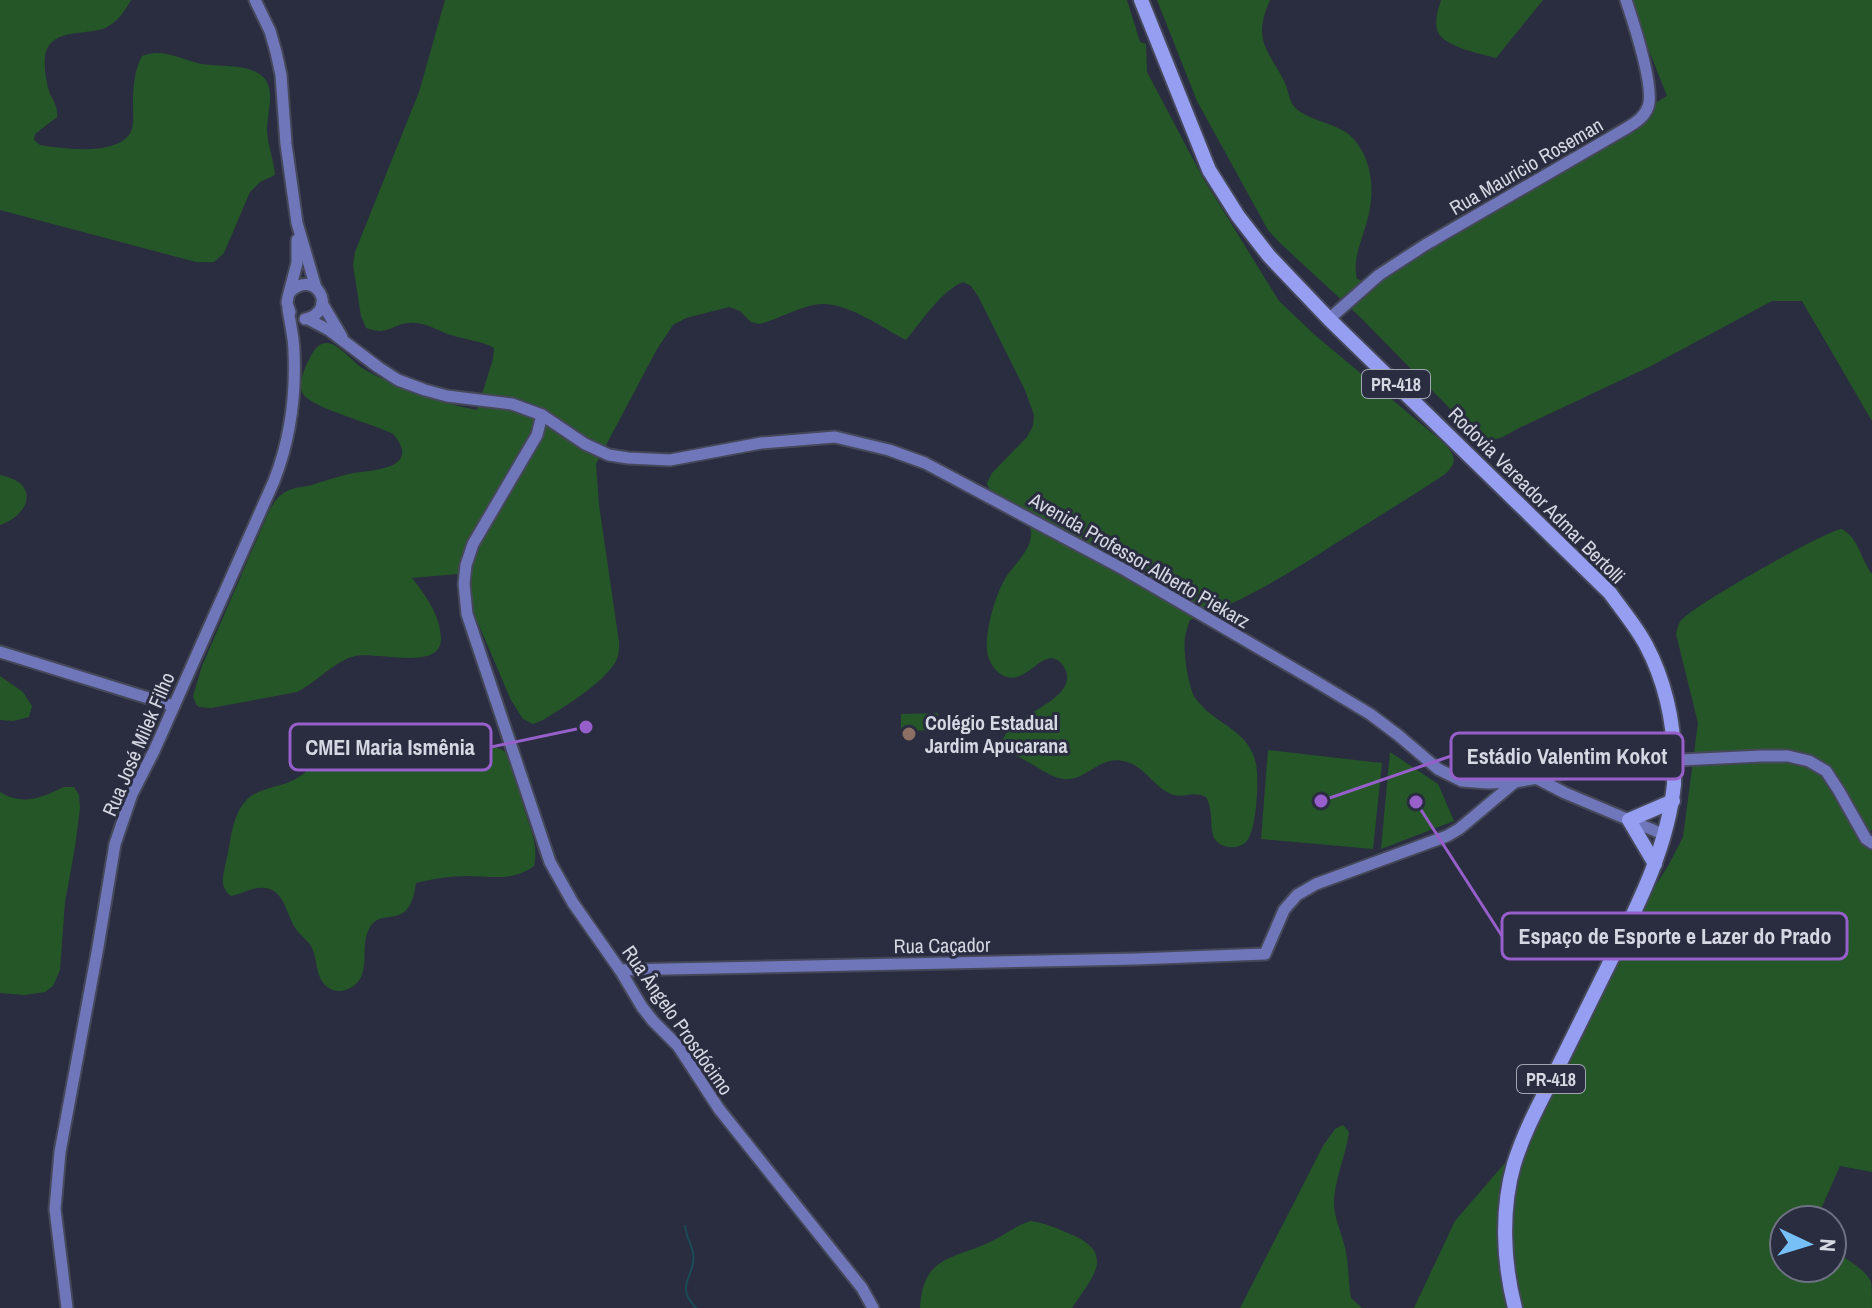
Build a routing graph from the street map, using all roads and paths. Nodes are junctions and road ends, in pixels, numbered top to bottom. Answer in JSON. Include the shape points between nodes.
{"nodes":[{"id":1,"x":255,"y":0,"type":"edge"},
{"id":2,"x":1141,"y":0,"type":"edge"},
{"id":3,"x":1626,"y":0,"type":"edge"},
{"id":4,"x":297,"y":223,"type":"junction"},
{"id":5,"x":316,"y":288,"type":"junction"},
{"id":6,"x":290,"y":292,"type":"junction"},
{"id":7,"x":322,"y":303,"type":"junction"},
{"id":8,"x":288,"y":309,"type":"junction"},
{"id":9,"x":306,"y":319,"type":"junction"},
{"id":10,"x":1329,"y":319,"type":"junction"},
{"id":11,"x":348,"y":344,"type":"junction"},
{"id":12,"x":294,"y":352,"type":"junction"},
{"id":13,"x":542,"y":415,"type":"junction"},
{"id":14,"x":0,"y":652,"type":"edge"},
{"id":15,"x":174,"y":706,"type":"junction"},
{"id":16,"x":1538,"y":779,"type":"junction"},
{"id":17,"x":1515,"y":782,"type":"junction"},
{"id":18,"x":1673,"y":801,"type":"junction"},
{"id":19,"x":1629,"y":820,"type":"junction"},
{"id":20,"x":1665,"y":835,"type":"junction"},
{"id":21,"x":1872,"y":843,"type":"edge"},
{"id":22,"x":1655,"y":864,"type":"junction"},
{"id":23,"x":620,"y":970,"type":"junction"},
{"id":24,"x":67,"y":1308,"type":"edge"},
{"id":25,"x":873,"y":1308,"type":"edge"},
{"id":26,"x":1515,"y":1308,"type":"edge"}],
"edges":[{"from":1,"to":4,"type":"main road","via":[[270,31],[281,75]]},
{"from":2,"to":10,"type":"highway","name":"Rodovia Vereador Admar Bertolli","number":"PR-418","via":[[1209,170],[1269,256]]},
{"from":3,"to":10,"type":"main road","name":"Rua Mauricio Roseman","via":[[1650,89],[1642,118],[1425,245],[1379,275]]},
{"from":4,"to":5,"type":"main road"},
{"from":4,"to":6,"type":"main road","via":[[297,263]]},
{"from":5,"to":6,"type":"main road","via":[[305,284]]},
{"from":5,"to":7,"type":"main road"},
{"from":6,"to":8,"type":"main road"},
{"from":7,"to":9,"type":"main road","via":[[316,315]]},
{"from":7,"to":11,"type":"main road","name":"Avenida Professor Alberto Piekarz"},
{"from":8,"to":9,"type":"main road"},
{"from":8,"to":12,"type":"main road","name":"Rua José Milek Filho"},
{"from":9,"to":11,"type":"main road","name":"Avenida Professor Alberto Piekarz"},
{"from":9,"to":12,"type":"main road","name":"Rua José Milek Filho"},
{"from":10,"to":18,"type":"highway","name":"Rodovia Vereador Admar Bertolli","number":"PR-418","bridge":true,"via":[[1610,593],[1660,677],[1674,746]]},
{"from":11,"to":13,"type":"main road","name":"Avenida Professor Alberto Piekarz","via":[[398,380],[425,390],[512,404]]},
{"from":12,"to":15,"type":"main road","name":"Rua José Milek Filho","via":[[284,454]]},
{"from":13,"to":17,"type":"main road","name":"Avenida Professor Alberto Piekarz","via":[[585,444],[628,458],[670,460],[761,443],[835,437],[925,463],[1125,570],[1370,714],[1438,769],[1462,781]]},
{"from":13,"to":23,"type":"main road","name":"Rua Ângelo Prosdócimo","via":[[537,435],[473,544],[464,584],[467,614],[550,862]]},
{"from":14,"to":15,"type":"main road"},
{"from":15,"to":24,"type":"main road","name":"Rua José Milek Filho","via":[[132,794],[106,889],[60,1152],[55,1209]]},
{"from":16,"to":17,"type":"main road","name":"Avenida Professor Alberto Piekarz"},
{"from":16,"to":19,"type":"main road"},
{"from":16,"to":21,"type":"main road","name":"Avenida Professor Alberto Piekarz","via":[[1660,761],[1788,756],[1826,771]]},
{"from":17,"to":23,"type":"main road","name":"Rua Caçador","via":[[1447,836],[1297,895],[1284,910],[1265,954]]},
{"from":18,"to":19,"type":"highway"},
{"from":18,"to":20,"type":"highway","name":"Rodovia Vereador Admar Bertolli","number":"PR-418"},
{"from":19,"to":20,"type":"main road"},
{"from":19,"to":22,"type":"highway"},
{"from":20,"to":22,"type":"highway","name":"Rodovia Vereador Admar Bertolli","number":"PR-418"},
{"from":22,"to":26,"type":"highway","name":"Rodovia Vereador Admar Bertolli","number":"PR-418","via":[[1514,1165],[1505,1246]]},
{"from":23,"to":25,"type":"main road","name":"Rua Ângelo Prosdócimo","via":[[642,1007],[678,1046],[719,1109]]}]}
